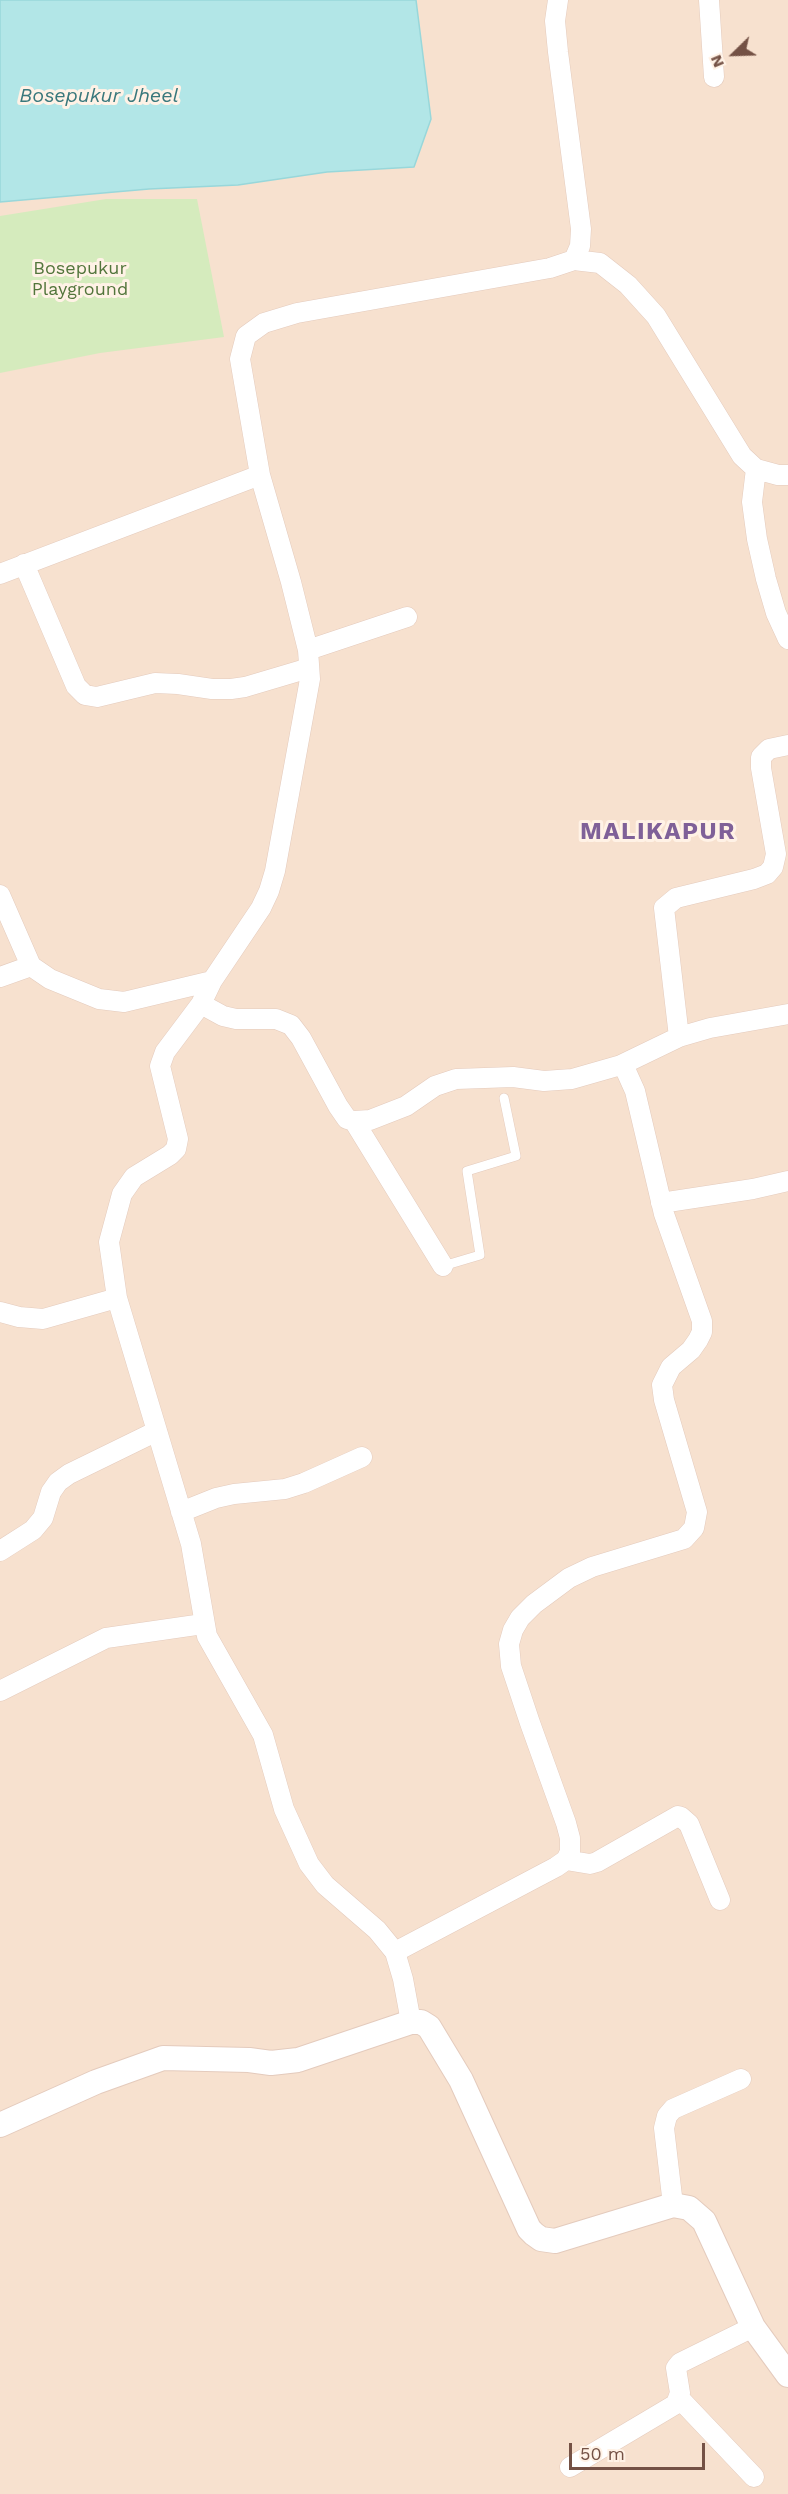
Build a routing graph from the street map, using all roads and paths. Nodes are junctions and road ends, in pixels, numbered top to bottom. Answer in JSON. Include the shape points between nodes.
{"nodes":[{"id":1,"x":558,"y":0,"type":"edge"},
{"id":2,"x":709,"y":0,"type":"edge"},
{"id":3,"x":714,"y":77,"type":"dead end"},
{"id":4,"x":574,"y":260,"type":"junction"},
{"id":5,"x":756,"y":469,"type":"junction"},
{"id":6,"x":260,"y":474,"type":"junction"},
{"id":7,"x":788,"y":475,"type":"edge"},
{"id":8,"x":24,"y":564,"type":"junction"},
{"id":9,"x":0,"y":574,"type":"edge"},
{"id":10,"x":407,"y":617,"type":"dead end"},
{"id":11,"x":788,"y":639,"type":"edge"},
{"id":12,"x":309,"y":659,"type":"junction"},
{"id":13,"x":788,"y":745,"type":"edge"},
{"id":14,"x":0,"y":895,"type":"edge"},
{"id":15,"x":31,"y":966,"type":"junction"},
{"id":16,"x":0,"y":977,"type":"edge"},
{"id":17,"x":212,"y":981,"type":"junction"},
{"id":18,"x":201,"y":1004,"type":"junction"},
{"id":19,"x":788,"y":1014,"type":"edge"},
{"id":20,"x":679,"y":1036,"type":"junction"},
{"id":21,"x":621,"y":1065,"type":"junction"},
{"id":22,"x":504,"y":1098,"type":"dead end"},
{"id":23,"x":354,"y":1121,"type":"junction"},
{"id":24,"x":788,"y":1181,"type":"edge"},
{"id":25,"x":661,"y":1203,"type":"junction"},
{"id":26,"x":443,"y":1266,"type":"joint"},
{"id":27,"x":117,"y":1298,"type":"junction"},
{"id":28,"x":0,"y":1312,"type":"edge"},
{"id":29,"x":157,"y":1431,"type":"junction"},
{"id":30,"x":363,"y":1457,"type":"dead end"},
{"id":31,"x":181,"y":1512,"type":"junction"},
{"id":32,"x":0,"y":1551,"type":"edge"},
{"id":33,"x":203,"y":1624,"type":"junction"},
{"id":34,"x":0,"y":1691,"type":"edge"},
{"id":35,"x":566,"y":1860,"type":"junction"},
{"id":36,"x":720,"y":1900,"type":"dead end"},
{"id":37,"x":395,"y":1952,"type":"junction"},
{"id":38,"x":411,"y":2022,"type":"junction"},
{"id":39,"x":741,"y":2079,"type":"dead end"},
{"id":40,"x":0,"y":2125,"type":"edge"},
{"id":41,"x":673,"y":2205,"type":"junction"},
{"id":42,"x":753,"y":2327,"type":"junction"},
{"id":43,"x":788,"y":2374,"type":"edge"},
{"id":44,"x":680,"y":2398,"type":"junction"},
{"id":45,"x":570,"y":2467,"type":"dead end"},
{"id":46,"x":754,"y":2477,"type":"dead end"}],
"edges":[{"from":1,"to":4,"type":"street","via":[[558,52],[581,229]]},
{"from":2,"to":3,"type":"street"},
{"from":4,"to":5,"type":"street","via":[[600,263],[628,285],[656,316],[729,439]]},
{"from":4,"to":6,"type":"street","via":[[550,268],[297,313],[264,323],[246,336],[240,359]]},
{"from":5,"to":7,"type":"street"},
{"from":5,"to":11,"type":"street","via":[[752,502],[757,538],[776,613]]},
{"from":6,"to":8,"type":"street"},
{"from":6,"to":12,"type":"street"},
{"from":8,"to":9,"type":"street"},
{"from":8,"to":12,"type":"street","via":[[76,686],[85,695],[97,697],[167,682],[212,689],[245,687]]},
{"from":10,"to":12,"type":"street"},
{"from":12,"to":17,"type":"street","via":[[310,679],[275,871],[261,908]]},
{"from":13,"to":20,"type":"street","via":[[769,749],[761,757],[776,854],[773,867],[754,879],[676,898],[664,908]]},
{"from":14,"to":15,"type":"street"},
{"from":15,"to":16,"type":"street"},
{"from":15,"to":17,"type":"street","via":[[50,979],[99,999],[124,1002]]},
{"from":17,"to":18,"type":"street"},
{"from":18,"to":23,"type":"street","via":[[223,1016],[276,1019],[291,1025],[338,1106],[347,1119]]},
{"from":18,"to":27,"type":"street","via":[[165,1052],[160,1066],[178,1139],[176,1149],[134,1177],[122,1194],[109,1242]]},
{"from":19,"to":20,"type":"street"},
{"from":20,"to":21,"type":"street"},
{"from":21,"to":23,"type":"street","via":[[572,1079],[456,1079],[435,1086],[406,1106],[370,1120]]},
{"from":21,"to":25,"type":"street","via":[[635,1091]]},
{"from":22,"to":26,"type":"lane","via":[[516,1156],[467,1171],[480,1255]]},
{"from":23,"to":26,"type":"street"},
{"from":24,"to":25,"type":"street"},
{"from":25,"to":35,"type":"street","via":[[702,1321],[698,1340],[671,1367],[662,1385],[697,1512],[694,1528],[684,1539],[592,1567],[570,1578],[520,1618],[509,1644],[511,1666],[570,1838]]},
{"from":27,"to":28,"type":"street","via":[[43,1319]]},
{"from":27,"to":29,"type":"street"},
{"from":29,"to":31,"type":"street"},
{"from":29,"to":32,"type":"street","via":[[58,1482],[43,1518],[33,1530]]},
{"from":30,"to":31,"type":"street","via":[[285,1489],[225,1496]]},
{"from":31,"to":33,"type":"street","via":[[191,1544]]},
{"from":33,"to":34,"type":"street","via":[[106,1638]]},
{"from":33,"to":37,"type":"street","via":[[263,1735],[284,1809],[309,1864]]},
{"from":35,"to":36,"type":"street","via":[[597,1862],[681,1816]]},
{"from":35,"to":37,"type":"street"},
{"from":37,"to":38,"type":"street"},
{"from":38,"to":40,"type":"street","via":[[298,2060],[272,2063],[163,2058],[96,2082]]},
{"from":38,"to":41,"type":"street","via":[[429,2027],[444,2050],[534,2234],[555,2241]]},
{"from":39,"to":41,"type":"street","via":[[674,2109],[667,2116],[664,2128]]},
{"from":41,"to":42,"type":"street","via":[[689,2208],[704,2221]]},
{"from":42,"to":43,"type":"street"},
{"from":42,"to":44,"type":"street","via":[[680,2363],[675,2375]]},
{"from":44,"to":45,"type":"street","via":[[671,2408]]},
{"from":44,"to":46,"type":"street"}]}
